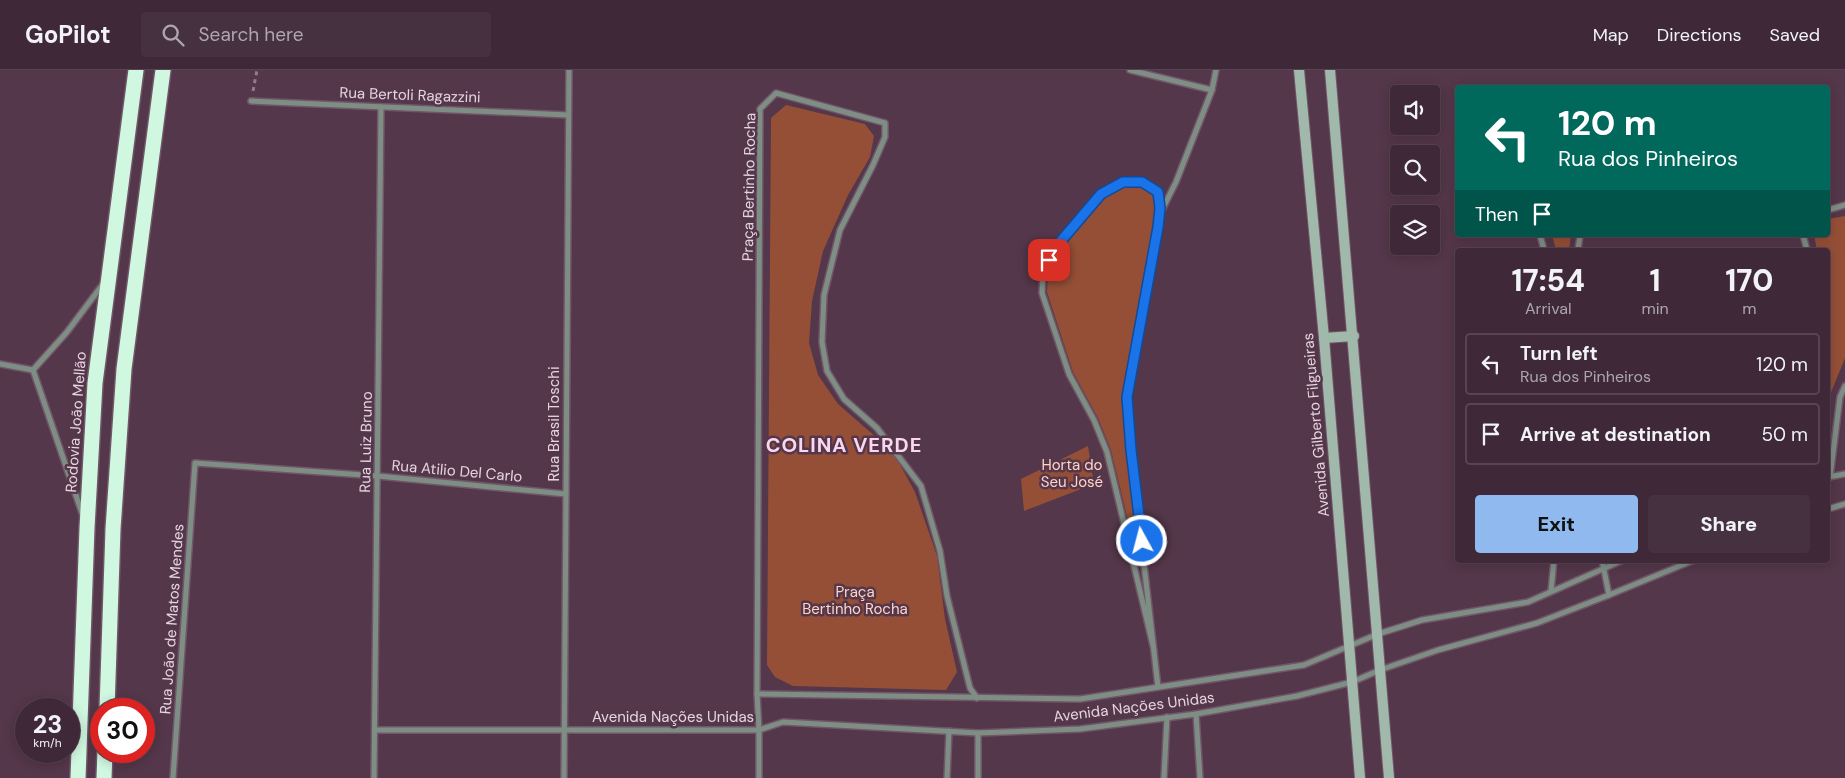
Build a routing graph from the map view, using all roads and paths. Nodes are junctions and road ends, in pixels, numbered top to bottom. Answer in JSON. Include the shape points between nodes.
{"nodes":[{"id":1,"x":136,"y":70,"type":"edge"},
{"id":2,"x":163,"y":70,"type":"edge"},
{"id":3,"x":256,"y":70,"type":"edge"},
{"id":4,"x":569,"y":70,"type":"edge"},
{"id":5,"x":1130,"y":70,"type":"edge"},
{"id":6,"x":1216,"y":70,"type":"edge"},
{"id":7,"x":1299,"y":70,"type":"edge"},
{"id":8,"x":1330,"y":70,"type":"edge"},
{"id":9,"x":1212,"y":90,"type":"junction"},
{"id":10,"x":251,"y":101,"type":"joint"},
{"id":11,"x":381,"y":107,"type":"junction"},
{"id":12,"x":568,"y":115,"type":"junction"},
{"id":13,"x":1845,"y":205,"type":"edge"},
{"id":14,"x":1830,"y":209,"type":"edge"},
{"id":15,"x":1160,"y":215,"type":"junction"},
{"id":16,"x":108,"y":278,"type":"junction"},
{"id":17,"x":1354,"y":336,"type":"junction"},
{"id":18,"x":1324,"y":338,"type":"junction"},
{"id":19,"x":0,"y":364,"type":"edge"},
{"id":20,"x":33,"y":370,"type":"junction"},
{"id":21,"x":1845,"y":386,"type":"edge"},
{"id":22,"x":195,"y":462,"type":"joint"},
{"id":23,"x":1830,"y":470,"type":"edge"},
{"id":24,"x":1845,"y":474,"type":"edge"},
{"id":25,"x":378,"y":476,"type":"junction"},
{"id":26,"x":1830,"y":477,"type":"edge"},
{"id":27,"x":566,"y":494,"type":"junction"},
{"id":28,"x":1845,"y":504,"type":"edge"},
{"id":29,"x":1830,"y":508,"type":"edge"},
{"id":30,"x":87,"y":528,"type":"junction"},
{"id":31,"x":1554,"y":563,"type":"edge"},
{"id":32,"x":1602,"y":563,"type":"edge"},
{"id":33,"x":1616,"y":563,"type":"edge"},
{"id":34,"x":1687,"y":563,"type":"edge"},
{"id":35,"x":1603,"y":568,"type":"junction"},
{"id":36,"x":1552,"y":591,"type":"junction"},
{"id":37,"x":1609,"y":596,"type":"junction"},
{"id":38,"x":1378,"y":634,"type":"junction"},
{"id":39,"x":1349,"y":646,"type":"junction"},
{"id":40,"x":1154,"y":650,"type":"junction"},
{"id":41,"x":1380,"y":670,"type":"junction"},
{"id":42,"x":1352,"y":682,"type":"junction"},
{"id":43,"x":1158,"y":687,"type":"junction"},
{"id":44,"x":757,"y":694,"type":"junction"},
{"id":45,"x":107,"y":698,"type":"edge"},
{"id":46,"x":977,"y":698,"type":"junction"},
{"id":47,"x":1196,"y":714,"type":"junction"},
{"id":48,"x":1167,"y":718,"type":"junction"},
{"id":49,"x":375,"y":730,"type":"junction"},
{"id":50,"x":564,"y":730,"type":"junction"},
{"id":51,"x":759,"y":730,"type":"junction"},
{"id":52,"x":949,"y":731,"type":"junction"},
{"id":53,"x":978,"y":733,"type":"junction"},
{"id":54,"x":105,"y":763,"type":"edge"},
{"id":55,"x":78,"y":778,"type":"edge"},
{"id":56,"x":104,"y":778,"type":"edge"},
{"id":57,"x":173,"y":778,"type":"edge"},
{"id":58,"x":374,"y":778,"type":"edge"},
{"id":59,"x":564,"y":778,"type":"edge"},
{"id":60,"x":759,"y":778,"type":"edge"},
{"id":61,"x":947,"y":778,"type":"edge"},
{"id":62,"x":978,"y":778,"type":"edge"},
{"id":63,"x":1164,"y":778,"type":"edge"},
{"id":64,"x":1200,"y":778,"type":"edge"},
{"id":65,"x":1360,"y":778,"type":"edge"},
{"id":66,"x":1389,"y":778,"type":"edge"}],
"edges":[{"from":1,"to":16,"type":"highway","name":"Rodovia João Mellão"},
{"from":2,"to":45,"type":"highway","via":[[124,369],[113,529]]},
{"from":3,"to":10,"type":"path"},
{"from":4,"to":12,"type":"street","name":"Rua Brasil Toschi"},
{"from":5,"to":9,"type":"street"},
{"from":6,"to":9,"type":"street"},
{"from":7,"to":18,"type":"main road","name":"Avenida Gilberto Filgueiras"},
{"from":8,"to":17,"type":"main road"},
{"from":9,"to":15,"type":"street"},
{"from":10,"to":11,"type":"street","name":"Rua Bertoli Ragazzini"},
{"from":11,"to":12,"type":"street","name":"Rua Bertoli Ragazzini"},
{"from":11,"to":25,"type":"street","name":"Rua Luiz Bruno"},
{"from":12,"to":27,"type":"street","name":"Rua Brasil Toschi"},
{"from":13,"to":14,"type":"street"},
{"from":15,"to":40,"type":"street","via":[[1127,397]]},
{"from":15,"to":40,"type":"street","via":[[1158,192],[1142,182],[1123,182],[1101,194],[1055,248],[1043,272],[1042,293],[1068,374],[1094,420],[1107,452]]},
{"from":16,"to":20,"type":"street"},
{"from":16,"to":30,"type":"highway","name":"Rodovia João Mellão","via":[[94,383]]},
{"from":17,"to":18,"type":"main road"},
{"from":17,"to":38,"type":"main road"},
{"from":18,"to":39,"type":"main road","name":"Avenida Gilberto Filgueiras"},
{"from":19,"to":20,"type":"street"},
{"from":20,"to":30,"type":"street"},
{"from":21,"to":23,"type":"street","via":[[1840,398]]},
{"from":22,"to":25,"type":"street","name":"Rua Atilio Del Carlo"},
{"from":22,"to":57,"type":"street","name":"Rua João de Matos Mendes"},
{"from":24,"to":26,"type":"street"},
{"from":25,"to":27,"type":"street","name":"Rua Atilio Del Carlo"},
{"from":25,"to":49,"type":"street","name":"Rua Luiz Bruno"},
{"from":27,"to":50,"type":"street","name":"Rua Brasil Toschi"},
{"from":28,"to":29,"type":"street"},
{"from":30,"to":55,"type":"highway","name":"Rodovia João Mellão"},
{"from":31,"to":36,"type":"street"},
{"from":32,"to":35,"type":"street"},
{"from":33,"to":35,"type":"street","name":"Avenida Nações Unidas"},
{"from":34,"to":37,"type":"street","name":"Avenida Nações Unidas"},
{"from":35,"to":36,"type":"street","name":"Avenida Nações Unidas"},
{"from":35,"to":37,"type":"street"},
{"from":36,"to":38,"type":"street","name":"Avenida Nações Unidas","via":[[1528,602],[1422,620]]},
{"from":37,"to":41,"type":"street","name":"Avenida Nações Unidas","via":[[1537,623],[1438,650]]},
{"from":38,"to":39,"type":"street","name":"Avenida Nações Unidas"},
{"from":38,"to":41,"type":"main road"},
{"from":39,"to":42,"type":"main road","name":"Avenida Gilberto Filgueiras"},
{"from":39,"to":43,"type":"street","name":"Avenida Nações Unidas","via":[[1304,665]]},
{"from":40,"to":43,"type":"street"},
{"from":41,"to":42,"type":"street","name":"Avenida Nações Unidas"},
{"from":41,"to":66,"type":"main road"},
{"from":42,"to":47,"type":"street","name":"Avenida Nações Unidas","via":[[1297,696]]},
{"from":42,"to":65,"type":"main road","name":"Avenida Gilberto Filgueiras"},
{"from":43,"to":46,"type":"street","name":"Avenida Nações Unidas","via":[[1080,699]]},
{"from":44,"to":46,"type":"street","name":"Avenida Nações Unidas"},
{"from":44,"to":46,"type":"street","name":"Praça Bertinho Rocha","via":[[760,109],[776,93],[885,123],[882,144],[840,230],[824,295],[822,342],[827,371],[844,398],[878,428],[921,486],[940,551],[947,596],[970,688]]},
{"from":44,"to":51,"type":"street","name":"Praça Bertinho Rocha"},
{"from":47,"to":48,"type":"street","name":"Avenida Nações Unidas"},
{"from":47,"to":64,"type":"street"},
{"from":48,"to":53,"type":"street","name":"Avenida Nações Unidas","via":[[1080,729]]},
{"from":48,"to":63,"type":"street"},
{"from":49,"to":50,"type":"street","name":"Avenida Nações Unidas"},
{"from":49,"to":58,"type":"street","name":"Rua Luiz Bruno"},
{"from":50,"to":51,"type":"street","name":"Avenida Nações Unidas"},
{"from":50,"to":59,"type":"street","name":"Rua Brasil Toschi"},
{"from":51,"to":52,"type":"street","name":"Avenida Nações Unidas","via":[[782,722]]},
{"from":51,"to":60,"type":"street","name":"Praça Bertinho Rocha"},
{"from":52,"to":53,"type":"street","name":"Avenida Nações Unidas"},
{"from":52,"to":61,"type":"street"},
{"from":53,"to":62,"type":"street"},
{"from":54,"to":56,"type":"highway"}]}
